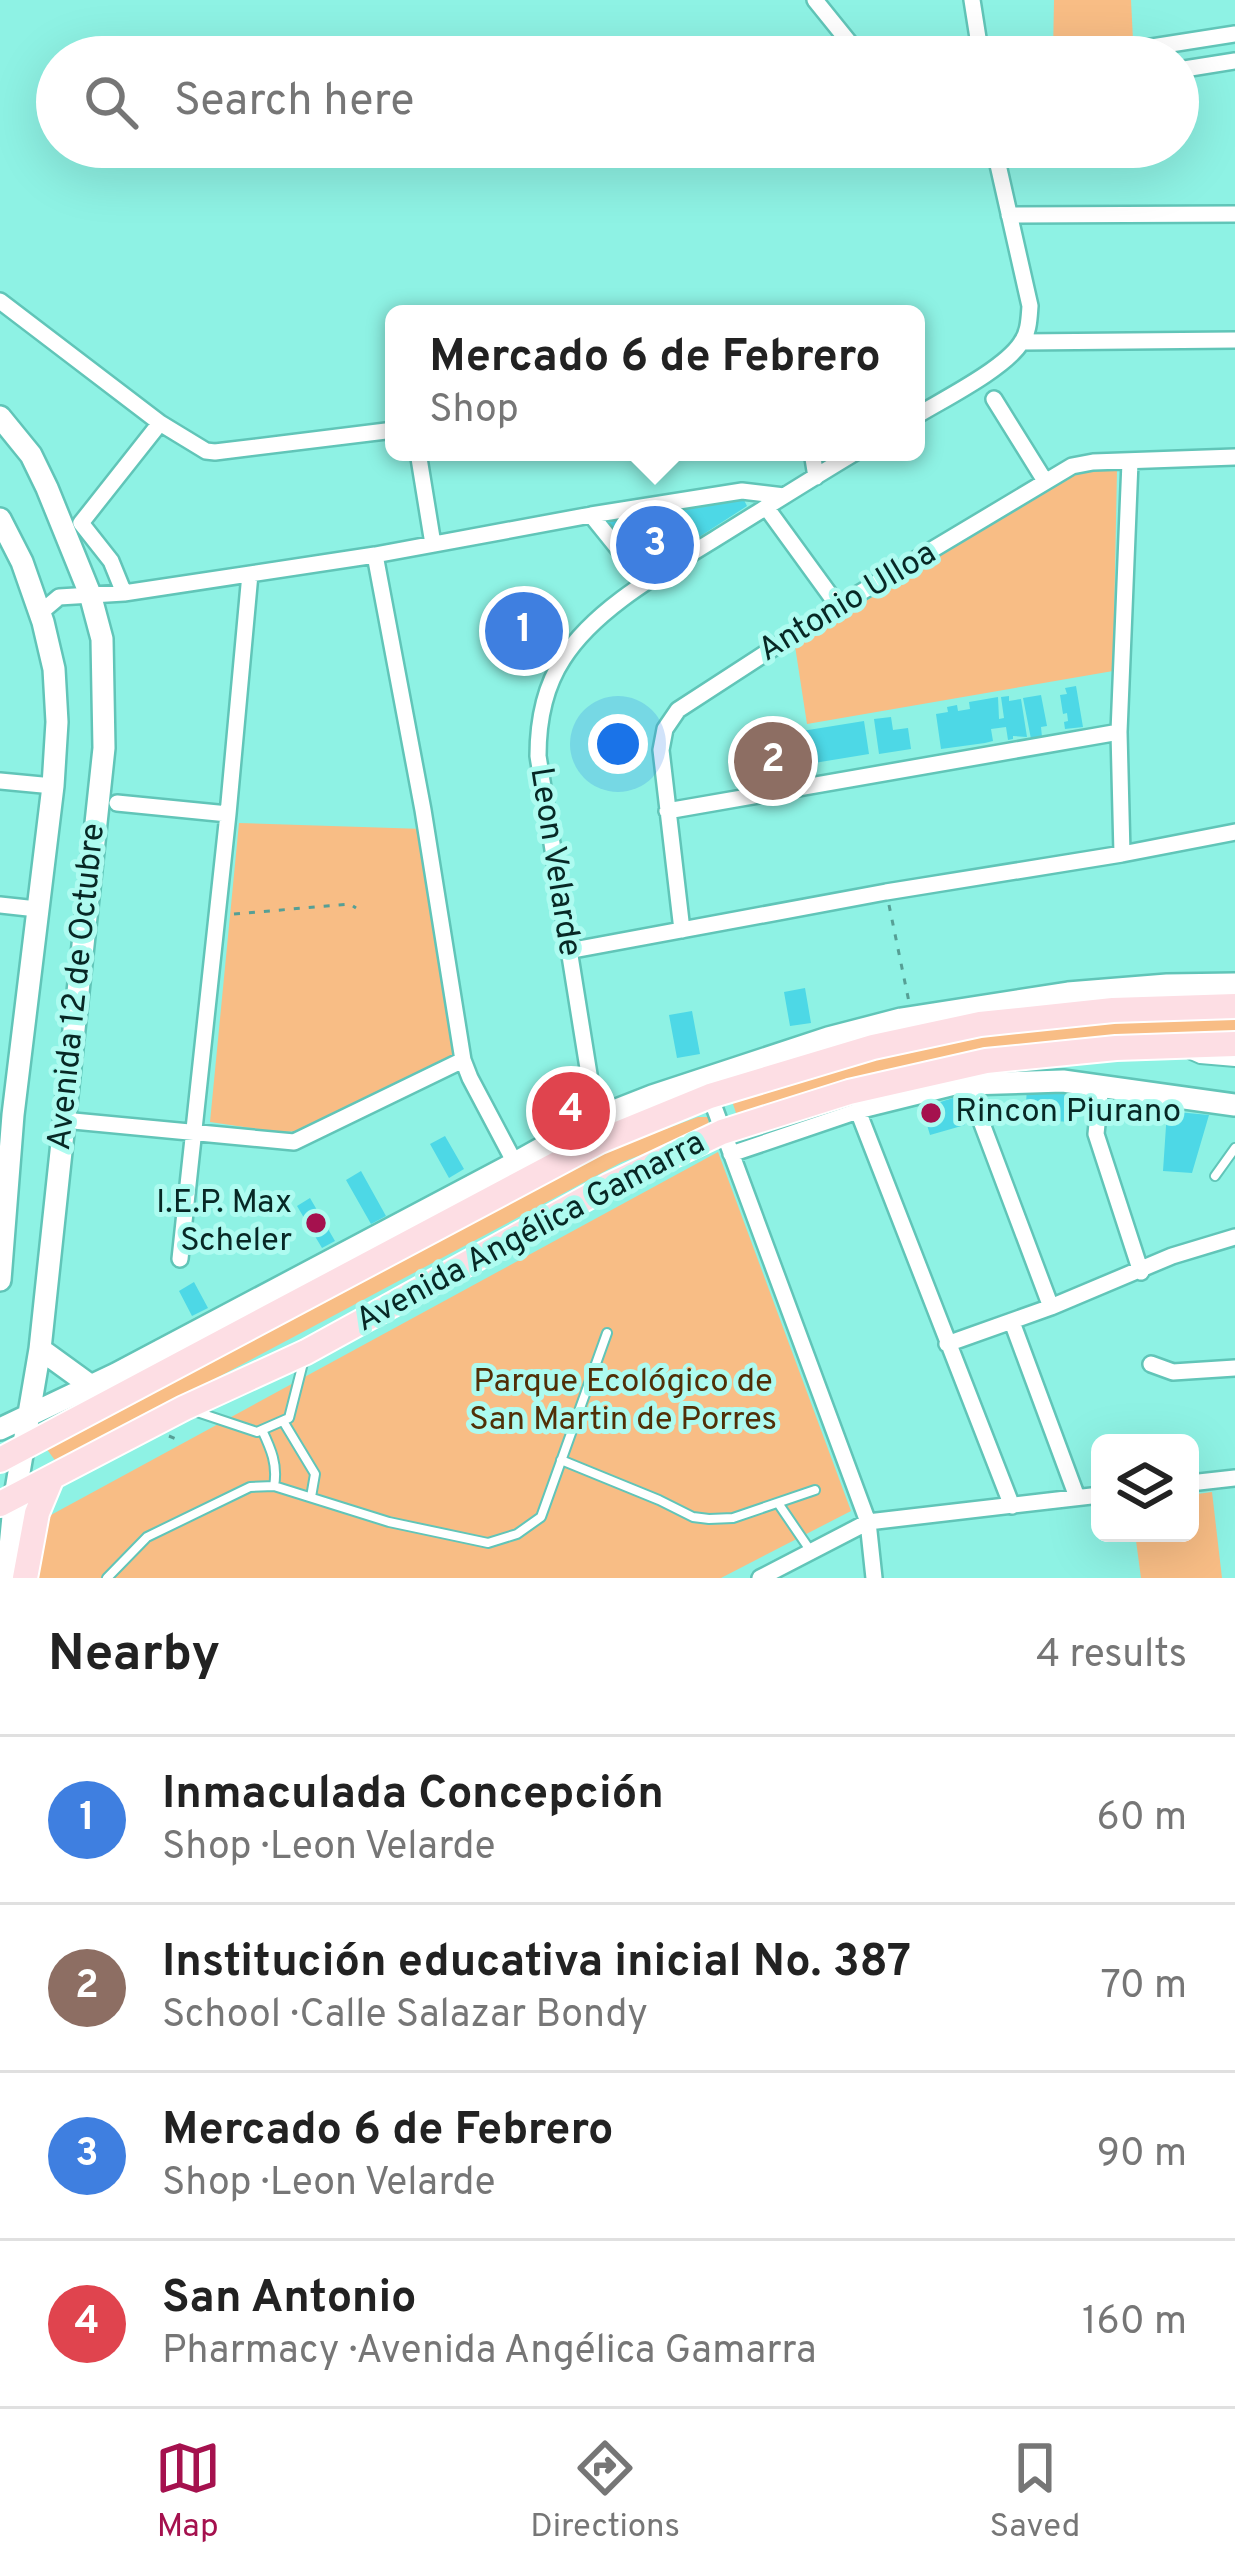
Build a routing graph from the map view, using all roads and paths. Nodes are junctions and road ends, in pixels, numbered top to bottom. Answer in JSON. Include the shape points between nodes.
{"nodes":[{"id":1,"x":815,"y":0,"type":"edge"},
{"id":2,"x":972,"y":0,"type":"edge"},
{"id":3,"x":1235,"y":34,"type":"edge"},
{"id":4,"x":844,"y":36,"type":"edge"},
{"id":5,"x":978,"y":36,"type":"edge"},
{"id":6,"x":1199,"y":40,"type":"edge"},
{"id":7,"x":1235,"y":61,"type":"edge"},
{"id":8,"x":1199,"y":67,"type":"edge"},
{"id":9,"x":999,"y":168,"type":"edge"},
{"id":10,"x":1235,"y":214,"type":"edge"},
{"id":11,"x":1009,"y":215,"type":"junction"},
{"id":12,"x":0,"y":301,"type":"edge"},
{"id":13,"x":1235,"y":340,"type":"edge"},
{"id":14,"x":1023,"y":342,"type":"junction"},
{"id":15,"x":994,"y":399,"type":"dead end"},
{"id":16,"x":925,"y":410,"type":"edge"},
{"id":17,"x":0,"y":417,"type":"edge"},
{"id":18,"x":160,"y":423,"type":"junction"},
{"id":19,"x":385,"y":431,"type":"edge"},
{"id":20,"x":1235,"y":457,"type":"edge"},
{"id":21,"x":419,"y":461,"type":"edge"},
{"id":22,"x":813,"y":461,"type":"edge"},
{"id":23,"x":842,"y":461,"type":"edge"},
{"id":24,"x":1130,"y":462,"type":"junction"},
{"id":25,"x":816,"y":477,"type":"junction"},
{"id":26,"x":1045,"y":482,"type":"junction"},
{"id":27,"x":47,"y":488,"type":"junction"},
{"id":28,"x":784,"y":496,"type":"junction"},
{"id":29,"x":766,"y":507,"type":"junction"},
{"id":30,"x":591,"y":515,"type":"junction"},
{"id":31,"x":0,"y":519,"type":"edge"},
{"id":32,"x":81,"y":523,"type":"junction"},
{"id":33,"x":433,"y":544,"type":"junction"},
{"id":34,"x":375,"y":555,"type":"junction"},
{"id":35,"x":250,"y":574,"type":"junction"},
{"id":36,"x":645,"y":582,"type":"junction"},
{"id":37,"x":124,"y":593,"type":"junction"},
{"id":38,"x":90,"y":594,"type":"junction"},
{"id":39,"x":838,"y":606,"type":"junction"},
{"id":40,"x":40,"y":613,"type":"junction"},
{"id":41,"x":1119,"y":731,"type":"junction"},
{"id":42,"x":0,"y":781,"type":"edge"},
{"id":43,"x":53,"y":786,"type":"junction"},
{"id":44,"x":117,"y":803,"type":"dead end"},
{"id":45,"x":667,"y":811,"type":"junction"},
{"id":46,"x":228,"y":814,"type":"junction"},
{"id":47,"x":1235,"y":832,"type":"edge"},
{"id":48,"x":1122,"y":854,"type":"junction"},
{"id":49,"x":886,"y":892,"type":"junction"},
{"id":50,"x":0,"y":905,"type":"edge"},
{"id":51,"x":356,"y":908,"type":"dead end"},
{"id":52,"x":38,"y":910,"type":"junction"},
{"id":53,"x":226,"y":914,"type":"dead end"},
{"id":54,"x":682,"y":930,"type":"junction"},
{"id":55,"x":568,"y":952,"type":"junction"},
{"id":56,"x":1235,"y":984,"type":"edge"},
{"id":57,"x":1235,"y":1006,"type":"edge"},
{"id":58,"x":912,"y":1017,"type":"junction"},
{"id":59,"x":1235,"y":1044,"type":"edge"},
{"id":60,"x":1167,"y":1045,"type":"junction"},
{"id":61,"x":1040,"y":1054,"type":"junction"},
{"id":62,"x":463,"y":1060,"type":"junction"},
{"id":63,"x":986,"y":1061,"type":"junction"},
{"id":64,"x":1235,"y":1063,"type":"edge"},
{"id":65,"x":943,"y":1069,"type":"junction"},
{"id":66,"x":1039,"y":1080,"type":"junction"},
{"id":67,"x":1100,"y":1085,"type":"junction"},
{"id":68,"x":710,"y":1096,"type":"junction"},
{"id":69,"x":971,"y":1096,"type":"junction"},
{"id":70,"x":1235,"y":1105,"type":"edge"},
{"id":71,"x":857,"y":1111,"type":"junction"},
{"id":72,"x":63,"y":1120,"type":"junction"},
{"id":73,"x":598,"y":1129,"type":"junction"},
{"id":74,"x":192,"y":1133,"type":"junction"},
{"id":75,"x":727,"y":1143,"type":"junction"},
{"id":76,"x":1235,"y":1148,"type":"edge"},
{"id":77,"x":515,"y":1163,"type":"junction"},
{"id":78,"x":1215,"y":1176,"type":"dead end"},
{"id":79,"x":1235,"y":1237,"type":"edge"},
{"id":80,"x":180,"y":1259,"type":"dead end"},
{"id":81,"x":1,"y":1265,"type":"edge"},
{"id":82,"x":1141,"y":1272,"type":"junction"},
{"id":83,"x":1051,"y":1307,"type":"junction"},
{"id":84,"x":1012,"y":1322,"type":"junction"},
{"id":85,"x":607,"y":1333,"type":"dead end"},
{"id":86,"x":947,"y":1344,"type":"junction"},
{"id":87,"x":40,"y":1349,"type":"junction"},
{"id":88,"x":306,"y":1352,"type":"junction"},
{"id":89,"x":1151,"y":1364,"type":"dead end"},
{"id":90,"x":1235,"y":1368,"type":"edge"},
{"id":91,"x":91,"y":1386,"type":"junction"},
{"id":92,"x":184,"y":1408,"type":"junction"},
{"id":93,"x":29,"y":1416,"type":"junction"},
{"id":94,"x":283,"y":1420,"type":"junction"},
{"id":95,"x":0,"y":1429,"type":"edge"},
{"id":96,"x":262,"y":1430,"type":"junction"},
{"id":97,"x":23,"y":1448,"type":"junction"},
{"id":98,"x":0,"y":1460,"type":"edge"},
{"id":99,"x":561,"y":1460,"type":"junction"},
{"id":100,"x":52,"y":1477,"type":"junction"},
{"id":101,"x":1235,"y":1478,"type":"edge"},
{"id":102,"x":1199,"y":1483,"type":"edge"},
{"id":103,"x":274,"y":1486,"type":"junction"},
{"id":104,"x":815,"y":1490,"type":"dead end"},
{"id":105,"x":1091,"y":1496,"type":"edge"},
{"id":106,"x":310,"y":1497,"type":"junction"},
{"id":107,"x":1078,"y":1497,"type":"junction"},
{"id":108,"x":8,"y":1500,"type":"edge"},
{"id":109,"x":778,"y":1503,"type":"junction"},
{"id":110,"x":1012,"y":1506,"type":"junction"},
{"id":111,"x":868,"y":1522,"type":"junction"},
{"id":112,"x":810,"y":1552,"type":"junction"},
{"id":113,"x":7,"y":1578,"type":"edge"},
{"id":114,"x":25,"y":1578,"type":"edge"},
{"id":115,"x":107,"y":1578,"type":"edge"},
{"id":116,"x":760,"y":1578,"type":"edge"},
{"id":117,"x":874,"y":1578,"type":"edge"}],
"edges":[{"from":1,"to":4,"type":"street"},
{"from":2,"to":5,"type":"street"},
{"from":3,"to":6,"type":"street"},
{"from":7,"to":8,"type":"street"},
{"from":9,"to":11,"type":"street"},
{"from":10,"to":11,"type":"street"},
{"from":11,"to":14,"type":"street","via":[[1030,306]]},
{"from":12,"to":18,"type":"street"},
{"from":13,"to":14,"type":"street"},
{"from":14,"to":16,"type":"street"},
{"from":15,"to":26,"type":"street"},
{"from":17,"to":27,"type":"main road","name":"Avenida 12 de Octubre"},
{"from":18,"to":19,"type":"street","via":[[215,452]]},
{"from":18,"to":32,"type":"street"},
{"from":20,"to":24,"type":"street","name":"Antonio Ulloa"},
{"from":21,"to":33,"type":"street"},
{"from":22,"to":25,"type":"street"},
{"from":23,"to":25,"type":"street","name":"Leon Velarde"},
{"from":24,"to":26,"type":"street","name":"Antonio Ulloa","via":[[1072,466]]},
{"from":24,"to":41,"type":"street"},
{"from":25,"to":28,"type":"street","name":"Leon Velarde"},
{"from":26,"to":39,"type":"street","name":"Antonio Ulloa"},
{"from":27,"to":32,"type":"street"},
{"from":27,"to":38,"type":"main road","name":"Avenida 12 de Octubre"},
{"from":28,"to":29,"type":"street","name":"Leon Velarde"},
{"from":28,"to":30,"type":"street","via":[[742,491]]},
{"from":29,"to":36,"type":"street","name":"Leon Velarde"},
{"from":29,"to":39,"type":"street"},
{"from":30,"to":33,"type":"street"},
{"from":30,"to":36,"type":"street"},
{"from":31,"to":40,"type":"main road","name":"Avenida 12 de Octubre"},
{"from":32,"to":37,"type":"street"},
{"from":33,"to":34,"type":"street"},
{"from":34,"to":35,"type":"street"},
{"from":34,"to":62,"type":"street"},
{"from":35,"to":37,"type":"street"},
{"from":35,"to":46,"type":"street"},
{"from":36,"to":55,"type":"street","name":"Leon Velarde","via":[[564,656],[541,710],[538,755]]},
{"from":37,"to":38,"type":"street"},
{"from":38,"to":40,"type":"street","via":[[59,597]]},
{"from":38,"to":72,"type":"main road","name":"Avenida 12 de Octubre","via":[[102,639],[104,748]]},
{"from":39,"to":45,"type":"street","name":"Antonio Ulloa","via":[[678,710],[664,729]]},
{"from":40,"to":43,"type":"main road","name":"Avenida 12 de Octubre","via":[[54,669]]},
{"from":41,"to":45,"type":"street"},
{"from":41,"to":48,"type":"street"},
{"from":42,"to":43,"type":"street"},
{"from":43,"to":52,"type":"main road","name":"Avenida 12 de Octubre"},
{"from":44,"to":46,"type":"street"},
{"from":45,"to":54,"type":"street","name":"Antonio Ulloa"},
{"from":46,"to":74,"type":"street"},
{"from":47,"to":48,"type":"street"},
{"from":48,"to":49,"type":"street"},
{"from":49,"to":54,"type":"street"},
{"from":49,"to":58,"type":"path"},
{"from":50,"to":52,"type":"street"},
{"from":51,"to":53,"type":"path"},
{"from":52,"to":81,"type":"main road","name":"Avenida 12 de Octubre"},
{"from":54,"to":55,"type":"street"},
{"from":55,"to":73,"type":"street","name":"Leon Velarde"},
{"from":56,"to":58,"type":"main road","name":"Avenida Angélica Gamarra","via":[[1068,993]]},
{"from":57,"to":68,"type":"main road","name":"Avenida Angélica Gamarra","via":[[980,1024]]},
{"from":58,"to":73,"type":"main road","name":"Avenida Angélica Gamarra","via":[[652,1096]]},
{"from":59,"to":60,"type":"main road","name":"Avenida Angélica Gamarra"},
{"from":60,"to":61,"type":"main road","name":"Avenida Angélica Gamarra"},
{"from":60,"to":64,"type":"lane"},
{"from":61,"to":63,"type":"main road","name":"Avenida Angélica Gamarra"},
{"from":61,"to":66,"type":"street"},
{"from":62,"to":74,"type":"street","via":[[294,1142]]},
{"from":62,"to":77,"type":"street"},
{"from":63,"to":65,"type":"main road","name":"Avenida Angélica Gamarra"},
{"from":63,"to":69,"type":"main road"},
{"from":65,"to":69,"type":"main road"},
{"from":65,"to":75,"type":"main road","name":"Avenida Angélica Gamarra","via":[[849,1092]]},
{"from":66,"to":67,"type":"main road","name":"Avenida Angélica Gamarra"},
{"from":66,"to":69,"type":"main road","name":"Avenida Angélica Gamarra"},
{"from":67,"to":70,"type":"main road","name":"Avenida Angélica Gamarra"},
{"from":67,"to":82,"type":"street","via":[[1096,1134]]},
{"from":68,"to":73,"type":"main road","name":"Avenida Angélica Gamarra"},
{"from":68,"to":75,"type":"street"},
{"from":69,"to":71,"type":"street","name":"Avenida Angélica Gamarra"},
{"from":69,"to":83,"type":"street"},
{"from":71,"to":75,"type":"street","name":"Avenida Angélica Gamarra"},
{"from":71,"to":86,"type":"street"},
{"from":72,"to":74,"type":"street"},
{"from":72,"to":87,"type":"main road","name":"Avenida 12 de Octubre"},
{"from":73,"to":77,"type":"main road","name":"Avenida Angélica Gamarra"},
{"from":73,"to":97,"type":"main road","name":"Avenida Angélica Gamarra"},
{"from":74,"to":80,"type":"street"},
{"from":75,"to":88,"type":"main road","name":"Avenida Angélica Gamarra","via":[[608,1186]]},
{"from":75,"to":111,"type":"street"},
{"from":76,"to":78,"type":"lane"},
{"from":77,"to":91,"type":"main road","name":"Avenida Angélica Gamarra"},
{"from":79,"to":82,"type":"street"},
{"from":82,"to":83,"type":"street"},
{"from":83,"to":84,"type":"street"},
{"from":84,"to":86,"type":"street"},
{"from":84,"to":107,"type":"street"},
{"from":85,"to":99,"type":"lane"},
{"from":86,"to":110,"type":"street"},
{"from":87,"to":91,"type":"main road"},
{"from":87,"to":93,"type":"main road","name":"Avenida 12 de Octubre"},
{"from":88,"to":92,"type":"main road","name":"Avenida Angélica Gamarra"},
{"from":88,"to":94,"type":"lane"},
{"from":89,"to":90,"type":"street","via":[[1172,1372]]},
{"from":91,"to":93,"type":"main road","name":"Avenida Angélica Gamarra"},
{"from":92,"to":96,"type":"lane"},
{"from":92,"to":100,"type":"main road","name":"Avenida Angélica Gamarra"},
{"from":93,"to":95,"type":"main road","name":"Avenida Angélica Gamarra"},
{"from":93,"to":97,"type":"main road","name":"Avenida 12 de Octubre"},
{"from":94,"to":96,"type":"lane"},
{"from":94,"to":106,"type":"lane","via":[[315,1474]]},
{"from":96,"to":103,"type":"lane","via":[[274,1453]]},
{"from":97,"to":98,"type":"main road","name":"Avenida Angélica Gamarra"},
{"from":97,"to":108,"type":"main road","name":"Avenida 12 de Octubre"},
{"from":99,"to":106,"type":"lane","via":[[541,1517],[488,1544]]},
{"from":99,"to":109,"type":"lane","via":[[693,1517],[733,1518]]},
{"from":100,"to":108,"type":"main road","name":"Avenida Angélica Gamarra"},
{"from":100,"to":114,"type":"main road"},
{"from":101,"to":102,"type":"street"},
{"from":103,"to":106,"type":"lane"},
{"from":103,"to":115,"type":"lane","via":[[235,1492],[158,1530]]},
{"from":104,"to":109,"type":"lane"},
{"from":105,"to":107,"type":"street"},
{"from":107,"to":110,"type":"street"},
{"from":108,"to":113,"type":"main road","name":"Avenida 12 de Octubre"},
{"from":109,"to":112,"type":"lane"},
{"from":110,"to":111,"type":"street"},
{"from":111,"to":112,"type":"street"},
{"from":111,"to":117,"type":"street"},
{"from":112,"to":116,"type":"street"}]}
